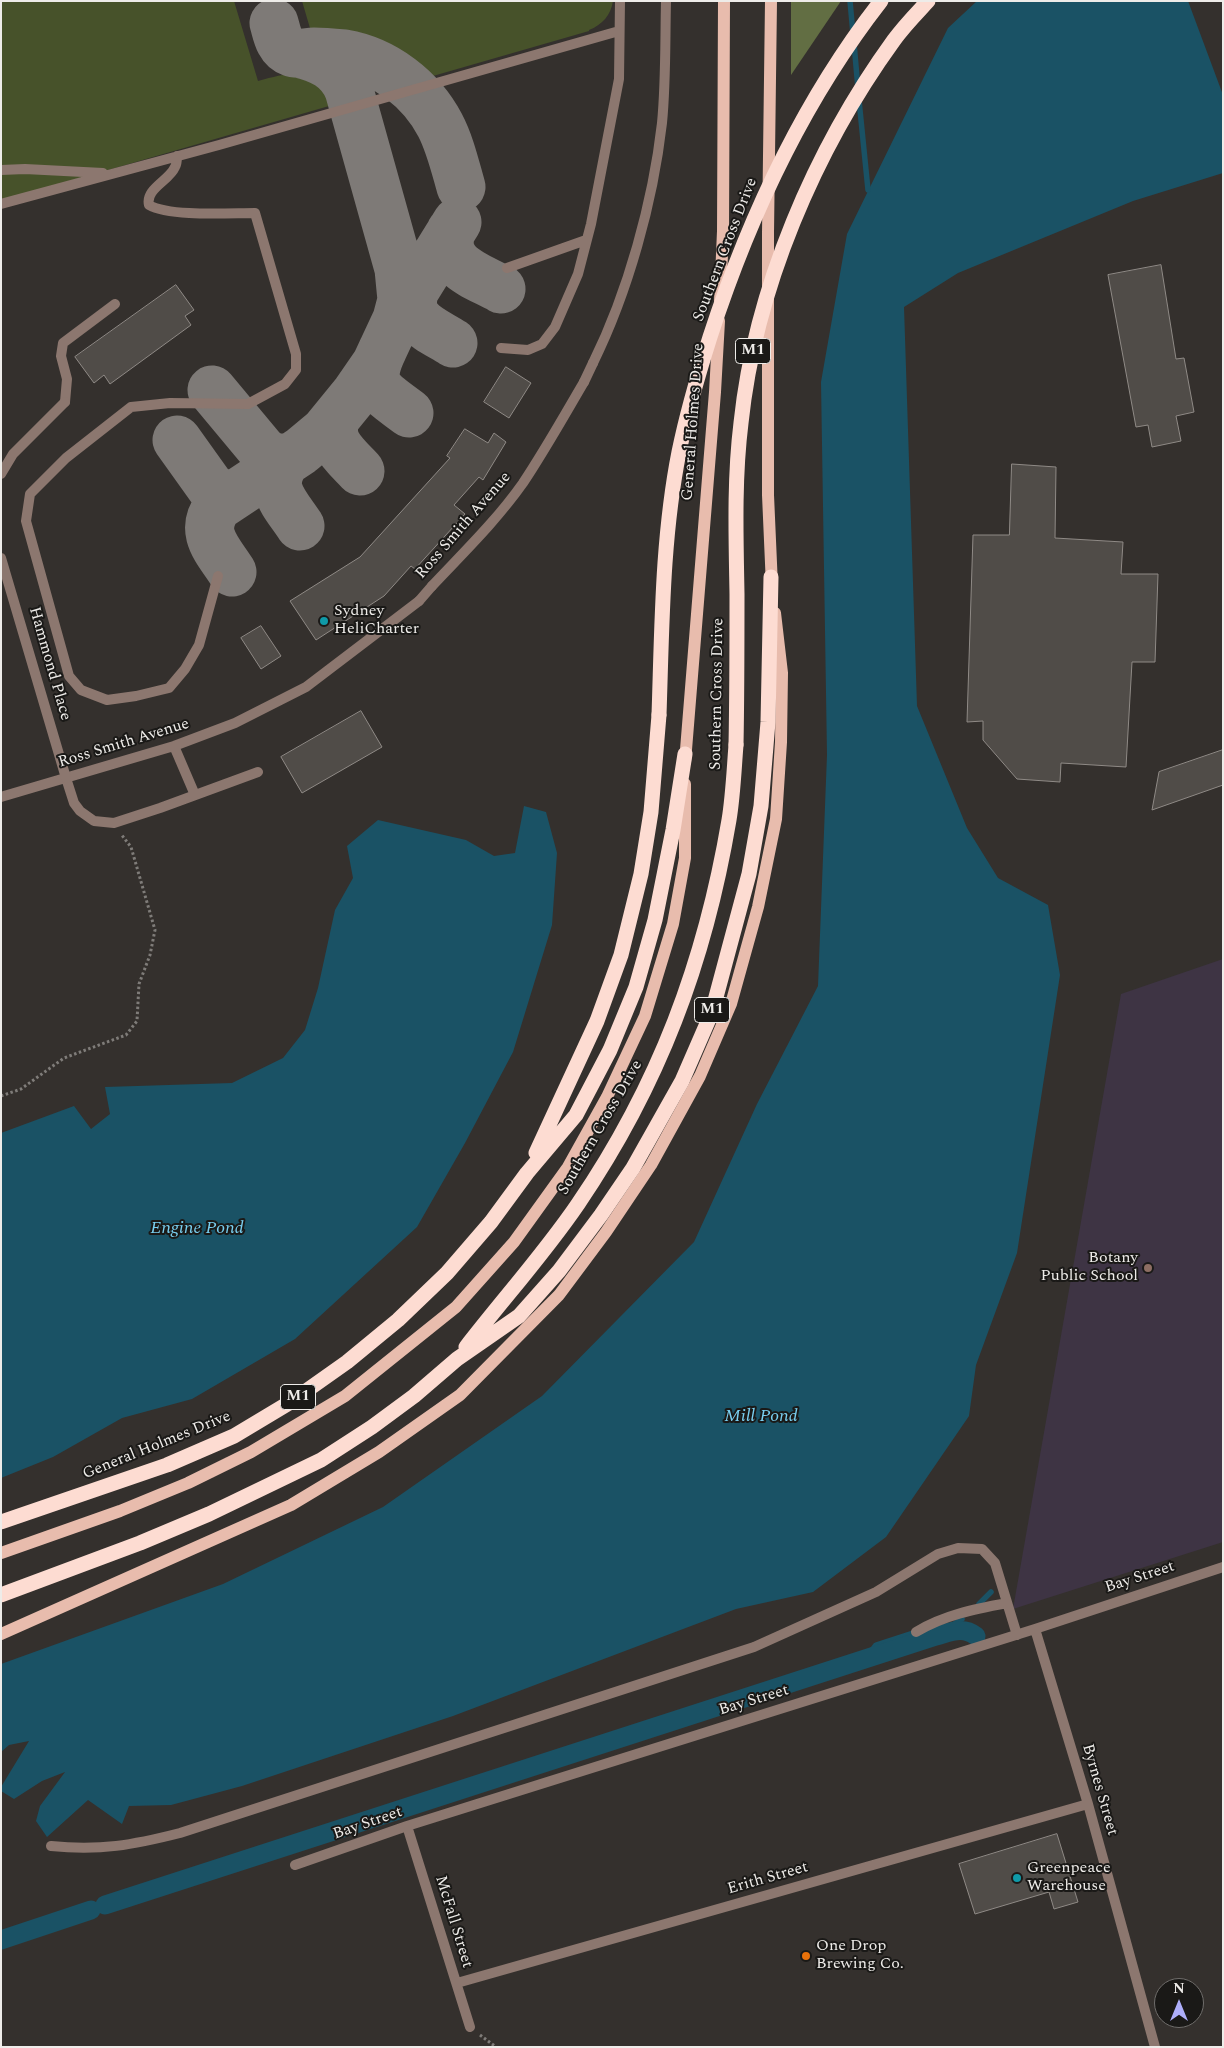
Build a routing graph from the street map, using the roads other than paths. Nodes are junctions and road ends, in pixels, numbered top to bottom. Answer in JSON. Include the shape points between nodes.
{"nodes":[{"id":1,"x":620,"y":1,"type":"edge"},
{"id":2,"x":666,"y":1,"type":"edge"},
{"id":3,"x":724,"y":1,"type":"edge"},
{"id":4,"x":771,"y":1,"type":"edge"},
{"id":5,"x":881,"y":1,"type":"edge"},
{"id":6,"x":928,"y":1,"type":"edge"},
{"id":7,"x":619,"y":31,"type":"junction"},
{"id":8,"x":177,"y":156,"type":"junction"},
{"id":9,"x":1,"y":170,"type":"edge"},
{"id":10,"x":111,"y":174,"type":"junction"},
{"id":11,"x":1,"y":204,"type":"edge"},
{"id":12,"x":586,"y":240,"type":"junction"},
{"id":13,"x":507,"y":268,"type":"dead end"},
{"id":14,"x":115,"y":304,"type":"dead end"},
{"id":15,"x":501,"y":348,"type":"dead end"},
{"id":16,"x":1,"y":474,"type":"edge"},
{"id":17,"x":1,"y":558,"type":"edge"},
{"id":18,"x":218,"y":576,"type":"dead end"},
{"id":19,"x":771,"y":577,"type":"junction"},
{"id":20,"x":174,"y":746,"type":"junction"},
{"id":21,"x":685,"y":754,"type":"junction"},
{"id":22,"x":258,"y":772,"type":"dead end"},
{"id":23,"x":66,"y":778,"type":"junction"},
{"id":24,"x":195,"y":795,"type":"junction"},
{"id":25,"x":1,"y":797,"type":"edge"},
{"id":26,"x":527,"y":1173,"type":"junction"},
{"id":27,"x":457,"y":1359,"type":"junction"},
{"id":28,"x":1,"y":1522,"type":"edge"},
{"id":29,"x":1,"y":1552,"type":"edge"},
{"id":30,"x":1223,"y":1567,"type":"edge"},
{"id":31,"x":1,"y":1594,"type":"edge"},
{"id":32,"x":1007,"y":1603,"type":"junction"},
{"id":33,"x":1035,"y":1629,"type":"junction"},
{"id":34,"x":916,"y":1632,"type":"dead end"},
{"id":35,"x":1,"y":1634,"type":"edge"},
{"id":36,"x":1017,"y":1635,"type":"junction"},
{"id":37,"x":1088,"y":1804,"type":"junction"},
{"id":38,"x":407,"y":1826,"type":"junction"},
{"id":39,"x":51,"y":1846,"type":"dead end"},
{"id":40,"x":295,"y":1865,"type":"dead end"},
{"id":41,"x":457,"y":1984,"type":"junction"},
{"id":42,"x":470,"y":2028,"type":"road end"},
{"id":43,"x":1155,"y":2047,"type":"edge"}],
"edges":[{"from":1,"to":7,"type":"street"},
{"from":2,"to":20,"type":"street","name":"Ross Smith Avenue","via":[[665,79],[656,164],[625,284],[606,336],[584,382],[522,484],[485,530],[419,601],[306,687],[235,723]]},
{"from":3,"to":21,"type":"main road","name":"General Holmes Drive","via":[[723,231],[715,392]]},
{"from":4,"to":19,"type":"main road","number":"M1","via":[[768,253]]},
{"from":5,"to":26,"type":"highway","name":"Southern Cross Drive","number":"M1","bridge":true,"via":[[814,100],[781,160],[749,230],[707,346],[679,452],[670,513],[662,599],[652,812],[641,874],[621,955],[597,1021]]},
{"from":6,"to":27,"type":"highway","name":"Southern Cross Drive","number":"M1","bridge":true,"via":[[894,39],[840,123],[816,169],[785,245],[752,357],[741,422],[736,493],[738,658],[730,818],[714,900],[688,988],[657,1065],[632,1115],[578,1204]]},
{"from":7,"to":8,"type":"street"},
{"from":7,"to":12,"type":"street","via":[[619,79]]},
{"from":8,"to":10,"type":"street"},
{"from":8,"to":18,"type":"street","via":[[171,174],[151,193],[150,205],[157,210],[192,213],[256,213],[296,354],[296,370],[285,384],[248,404],[170,403],[130,407],[66,458],[30,494],[26,521],[69,676],[81,690],[107,700],[169,688],[199,645]]},
{"from":9,"to":10,"type":"street"},
{"from":10,"to":11,"type":"street"},
{"from":12,"to":13,"type":"street"},
{"from":12,"to":15,"type":"street","via":[[578,274],[555,327],[542,344],[528,350]]},
{"from":14,"to":16,"type":"street","via":[[63,343],[67,379],[65,402],[13,454]]},
{"from":17,"to":23,"type":"street","name":"Hammond Place"},
{"from":19,"to":27,"type":"highway","number":"M1","via":[[768,722],[762,806],[749,874],[712,1012],[682,1081],[633,1168],[601,1215],[559,1271],[519,1316]]},
{"from":19,"to":35,"type":"main road","via":[[782,673],[781,742],[776,819],[758,907],[731,1004],[700,1076],[652,1165],[606,1232],[559,1295],[466,1388],[379,1452],[291,1505]]},
{"from":20,"to":23,"type":"street","name":"Ross Smith Avenue"},
{"from":20,"to":24,"type":"street"},
{"from":21,"to":26,"type":"highway","via":[[655,920],[636,987],[610,1050],[576,1115]]},
{"from":21,"to":29,"type":"main road","name":"General Holmes Drive","via":[[685,858],[673,924],[645,1016],[607,1098],[568,1167],[514,1242],[456,1307],[345,1396],[251,1452],[188,1483],[120,1511]]},
{"from":22,"to":24,"type":"street"},
{"from":23,"to":24,"type":"street","name":"Hammond Place","via":[[74,803],[94,821],[114,823]]},
{"from":23,"to":25,"type":"street","name":"Ross Smith Avenue"},
{"from":26,"to":28,"type":"highway","name":"General Holmes Drive","number":"M1","via":[[447,1274],[348,1362],[289,1403],[234,1436],[167,1465]]},
{"from":27,"to":31,"type":"highway","number":"M1","via":[[379,1422],[321,1460],[140,1543]]},
{"from":30,"to":33,"type":"street","name":"Bay Street"},
{"from":32,"to":34,"type":"street","via":[[934,1621]]},
{"from":32,"to":36,"type":"street"},
{"from":32,"to":39,"type":"street","via":[[995,1563],[982,1549],[958,1548],[938,1554],[876,1592],[754,1647],[180,1833],[133,1845]]},
{"from":33,"to":36,"type":"street","name":"Bay Street"},
{"from":33,"to":37,"type":"street","name":"Byrnes Street"},
{"from":36,"to":38,"type":"street","name":"Bay Street"},
{"from":37,"to":41,"type":"street","name":"Erith Street"},
{"from":37,"to":43,"type":"street","name":"Byrnes Street"},
{"from":38,"to":40,"type":"street","name":"Bay Street"},
{"from":38,"to":41,"type":"street","name":"McFall Street"},
{"from":41,"to":42,"type":"street","name":"McFall Street"}]}
